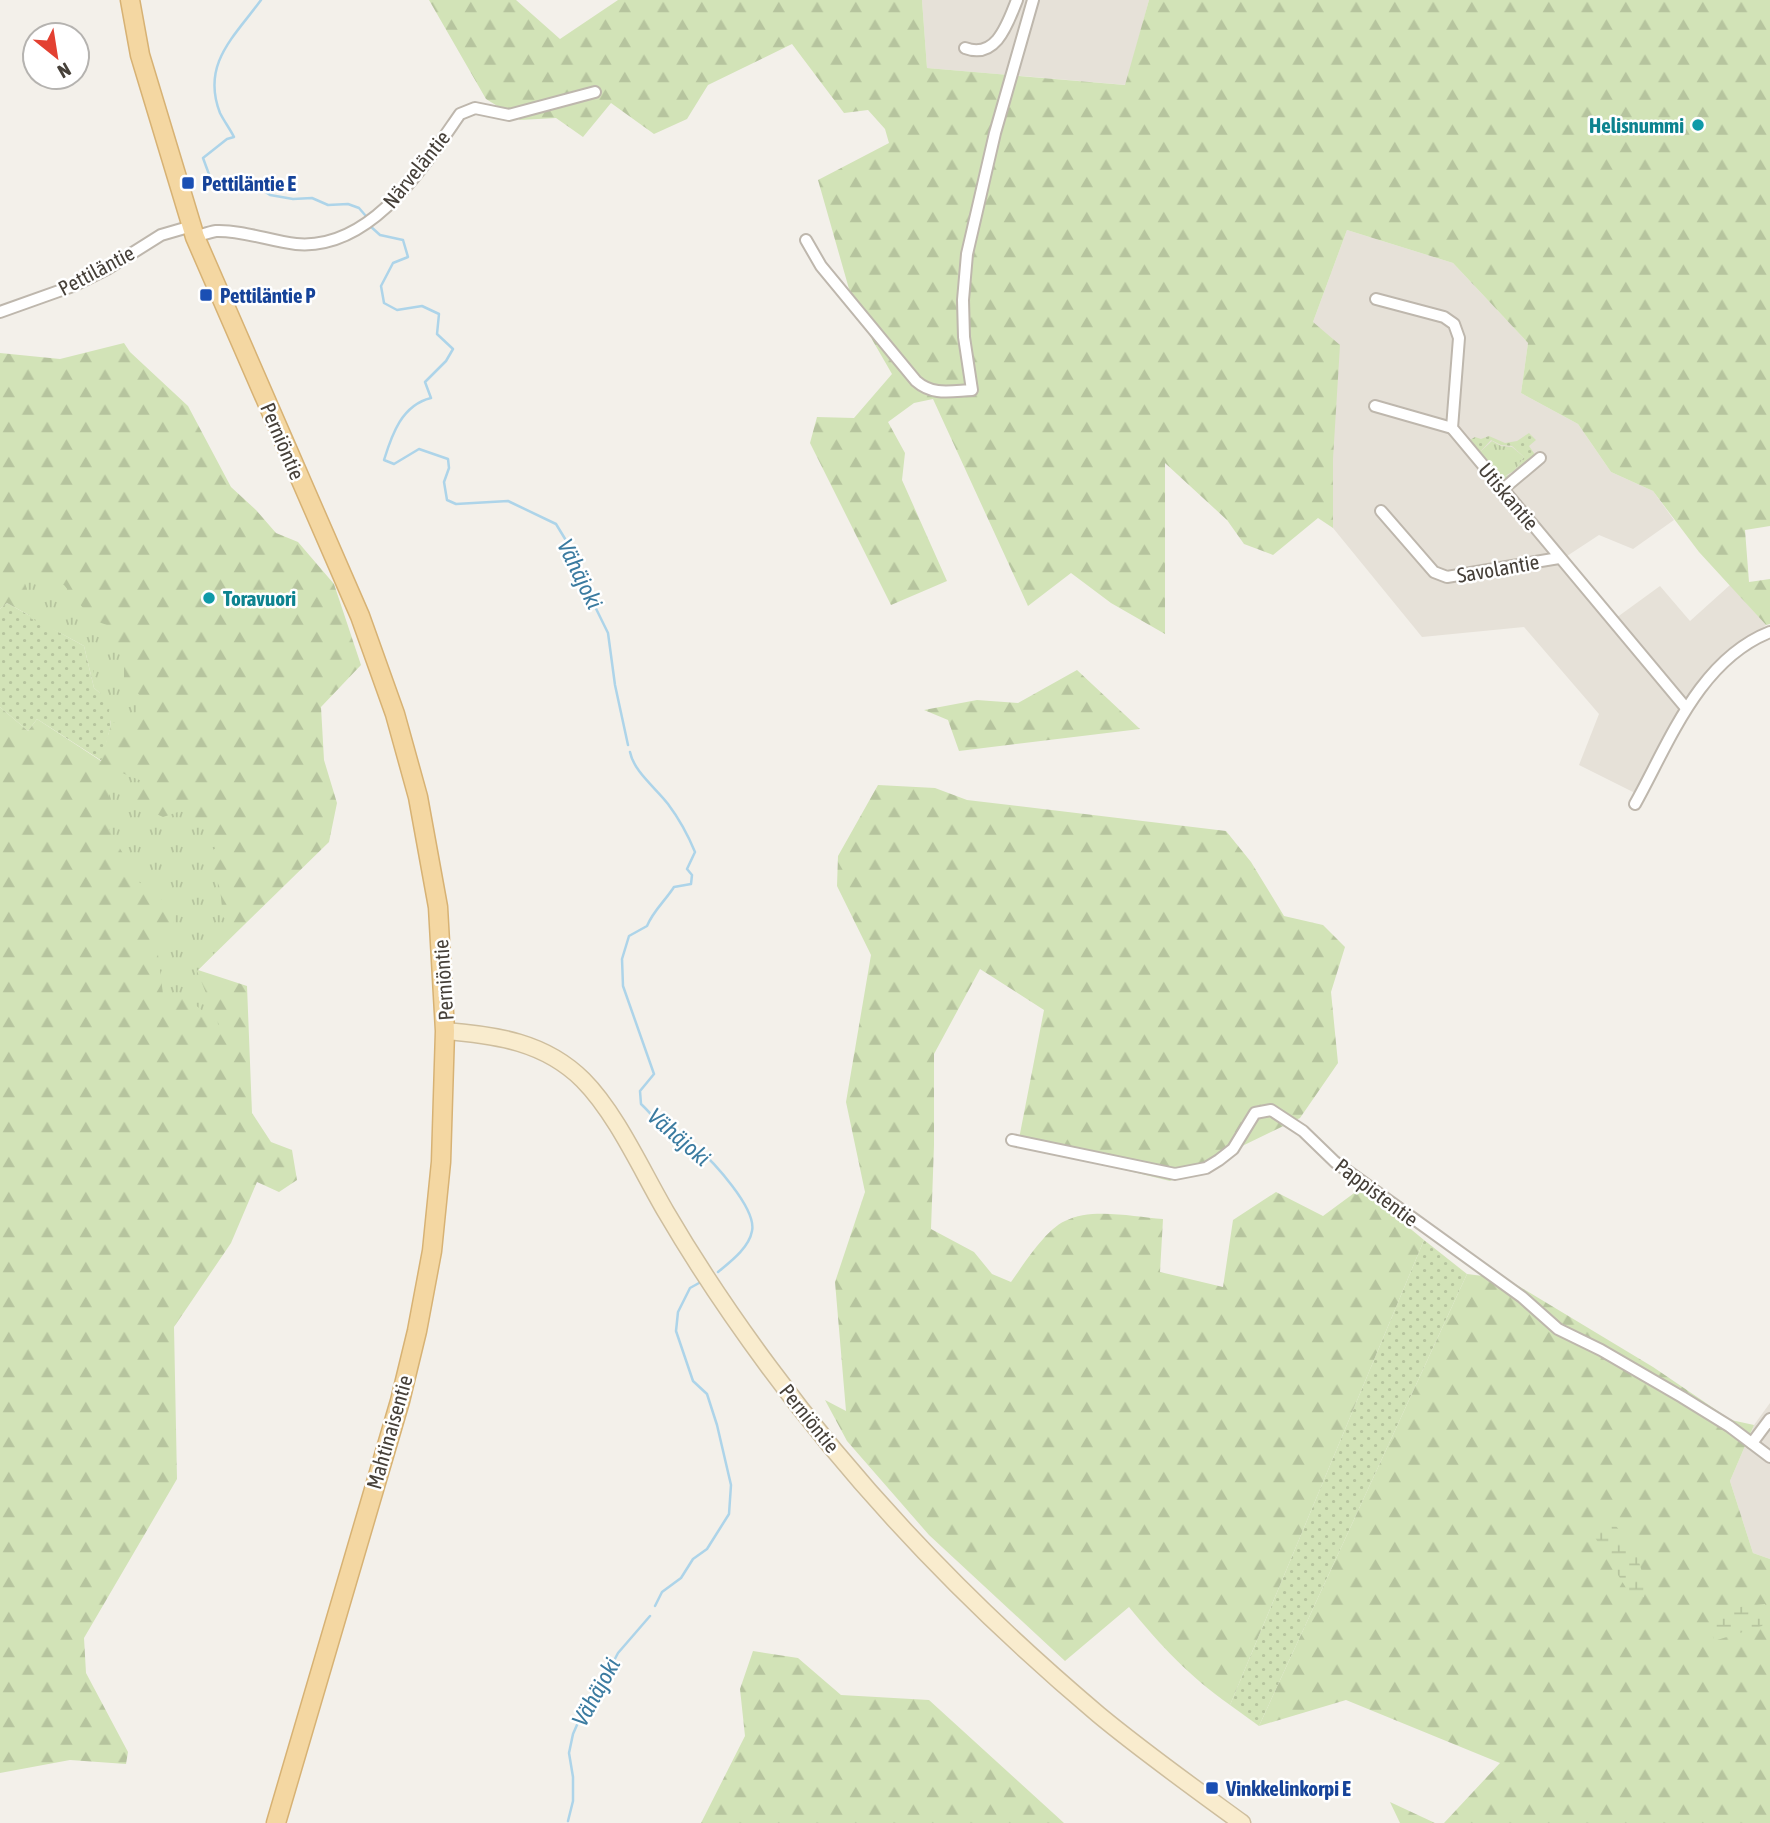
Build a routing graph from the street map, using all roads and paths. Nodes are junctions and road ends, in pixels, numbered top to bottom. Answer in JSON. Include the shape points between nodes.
{"nodes":[{"id":1,"x":130,"y":0,"type":"edge"},
{"id":2,"x":1017,"y":0,"type":"edge"},
{"id":3,"x":1033,"y":0,"type":"edge"},
{"id":4,"x":965,"y":48,"type":"dead end"},
{"id":5,"x":595,"y":92,"type":"dead end"},
{"id":6,"x":193,"y":231,"type":"junction"},
{"id":7,"x":806,"y":240,"type":"dead end"},
{"id":8,"x":1376,"y":299,"type":"dead end"},
{"id":9,"x":0,"y":312,"type":"edge"},
{"id":10,"x":1375,"y":406,"type":"dead end"},
{"id":11,"x":1452,"y":428,"type":"junction"},
{"id":12,"x":1540,"y":458,"type":"dead end"},
{"id":13,"x":1503,"y":489,"type":"junction"},
{"id":14,"x":1381,"y":511,"type":"dead end"},
{"id":15,"x":1559,"y":558,"type":"junction"},
{"id":16,"x":1770,"y":632,"type":"edge"},
{"id":17,"x":1686,"y":708,"type":"junction"},
{"id":18,"x":1635,"y":804,"type":"dead end"},
{"id":19,"x":445,"y":1031,"type":"junction"},
{"id":20,"x":1013,"y":1140,"type":"dead end"},
{"id":21,"x":1770,"y":1419,"type":"edge"},
{"id":22,"x":1752,"y":1443,"type":"junction"},
{"id":23,"x":1770,"y":1457,"type":"edge"},
{"id":24,"x":275,"y":1823,"type":"edge"},
{"id":25,"x":1242,"y":1823,"type":"edge"}],
"edges":[{"from":1,"to":6,"type":"main road","name":"Perniöntie","via":[[140,55]]},
{"from":2,"to":4,"type":"street","via":[[996,42],[983,50]]},
{"from":3,"to":7,"type":"street","via":[[967,254],[963,300],[972,390],[936,392],[916,382],[821,266]]},
{"from":5,"to":6,"type":"street","name":"Närveläntie","via":[[509,115],[475,108],[460,114],[396,199],[341,239],[307,245]]},
{"from":6,"to":9,"type":"street","name":"Pettiläntie","via":[[161,235],[73,286]]},
{"from":6,"to":19,"type":"main road","name":"Perniöntie","via":[[360,616],[395,714],[418,797],[438,907]]},
{"from":8,"to":11,"type":"street","via":[[1444,317],[1454,324],[1458,338]]},
{"from":10,"to":11,"type":"street"},
{"from":11,"to":13,"type":"street","name":"Utiskantie"},
{"from":12,"to":13,"type":"street"},
{"from":13,"to":15,"type":"street","name":"Utiskantie"},
{"from":14,"to":15,"type":"street","name":"Savolantie","via":[[1434,572],[1447,577]]},
{"from":15,"to":17,"type":"street","name":"Utiskantie"},
{"from":16,"to":17,"type":"street","via":[[1726,661]]},
{"from":17,"to":18,"type":"street"},
{"from":19,"to":24,"type":"main road","name":"Mahtinaisentie","via":[[441,1162],[432,1251],[417,1331]]},
{"from":19,"to":25,"type":"main road","name":"Perniöntie","via":[[494,1035],[530,1045],[560,1060],[583,1079],[769,1367],[920,1546],[1041,1664],[1112,1725]]},
{"from":20,"to":22,"type":"street","name":"Pappistentie","via":[[1175,1174],[1206,1168],[1219,1160],[1233,1149],[1255,1113],[1271,1110],[1522,1297],[1558,1329],[1601,1350]]},
{"from":21,"to":22,"type":"street"},
{"from":22,"to":23,"type":"street","name":"Pappistentie"}]}
